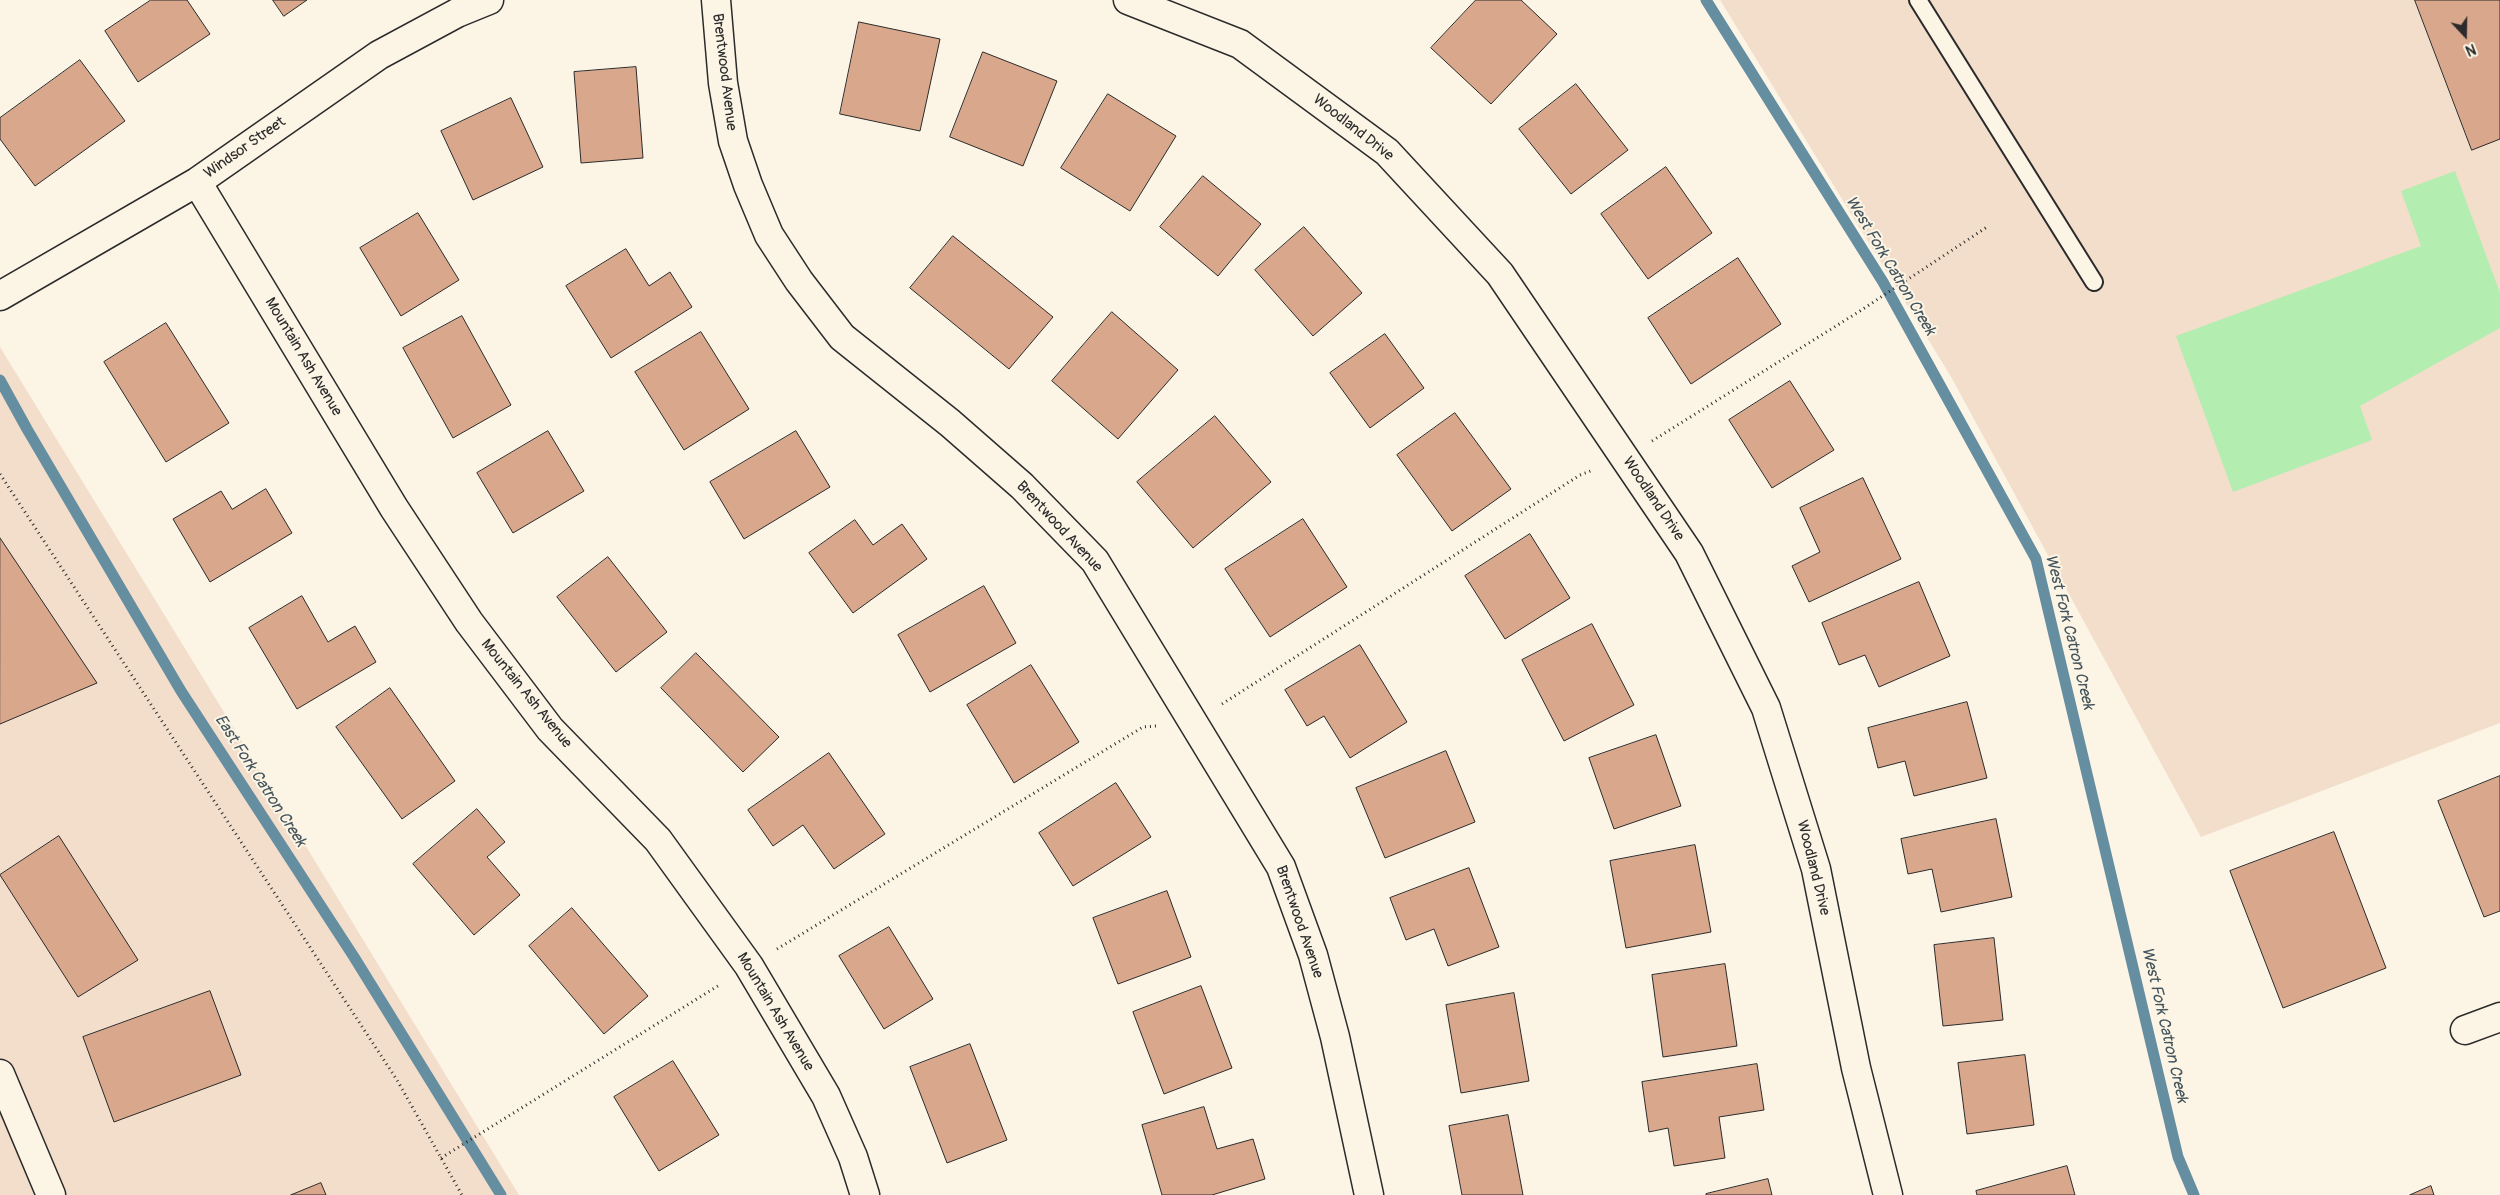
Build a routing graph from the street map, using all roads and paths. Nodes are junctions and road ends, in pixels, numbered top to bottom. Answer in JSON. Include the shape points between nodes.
{"nodes":[{"id":1,"x":489,"y":0,"type":"edge"},
{"id":2,"x":716,"y":0,"type":"edge"},
{"id":3,"x":1128,"y":0,"type":"edge"},
{"id":4,"x":1918,"y":0,"type":"edge"},
{"id":5,"x":197,"y":182,"type":"junction"},
{"id":6,"x":1987,"y":227,"type":"dead end"},
{"id":7,"x":2094,"y":282,"type":"dead end"},
{"id":8,"x":0,"y":296,"type":"edge"},
{"id":9,"x":1860,"y":311,"type":"dead end"},
{"id":10,"x":0,"y":474,"type":"edge"},
{"id":11,"x":2500,"y":1017,"type":"edge"},
{"id":12,"x":2465,"y":1030,"type":"dead end"},
{"id":13,"x":0,"y":1074,"type":"edge"},
{"id":14,"x":477,"y":1137,"type":"dead end"},
{"id":15,"x":441,"y":1158,"type":"junction"},
{"id":16,"x":51,"y":1195,"type":"edge"},
{"id":17,"x":462,"y":1195,"type":"edge"},
{"id":18,"x":865,"y":1195,"type":"edge"},
{"id":19,"x":1369,"y":1195,"type":"edge"},
{"id":20,"x":1888,"y":1195,"type":"edge"}],
"edges":[{"from":1,"to":5,"type":"street","name":"Windsor Street","via":[[457,13],[379,55]]},
{"from":2,"to":19,"type":"street","name":"Brentwood Avenue","via":[[723,83],[733,141],[769,234],[799,281],[842,337],[950,423],[1022,486],[1095,561],[1281,868],[1313,955]]},
{"from":3,"to":20,"type":"street","name":"Woodland Drive","via":[[1240,44],[1387,152],[1500,274],[1689,553],[1766,708],[1816,869],[1856,1068]]},
{"from":4,"to":7,"type":"lane"},
{"from":5,"to":8,"type":"street","name":"Windsor Street"},
{"from":5,"to":18,"type":"street","name":"Mountain Ash Avenue","via":[[394,508],[468,622],[550,729],[658,840],[749,966],[826,1096],[853,1157]]},
{"from":6,"to":9,"type":"path"},
{"from":10,"to":15,"type":"path","via":[[397,1080]]},
{"from":11,"to":12,"type":"street"},
{"from":13,"to":16,"type":"street"},
{"from":14,"to":15,"type":"path"},
{"from":15,"to":17,"type":"path"}]}
